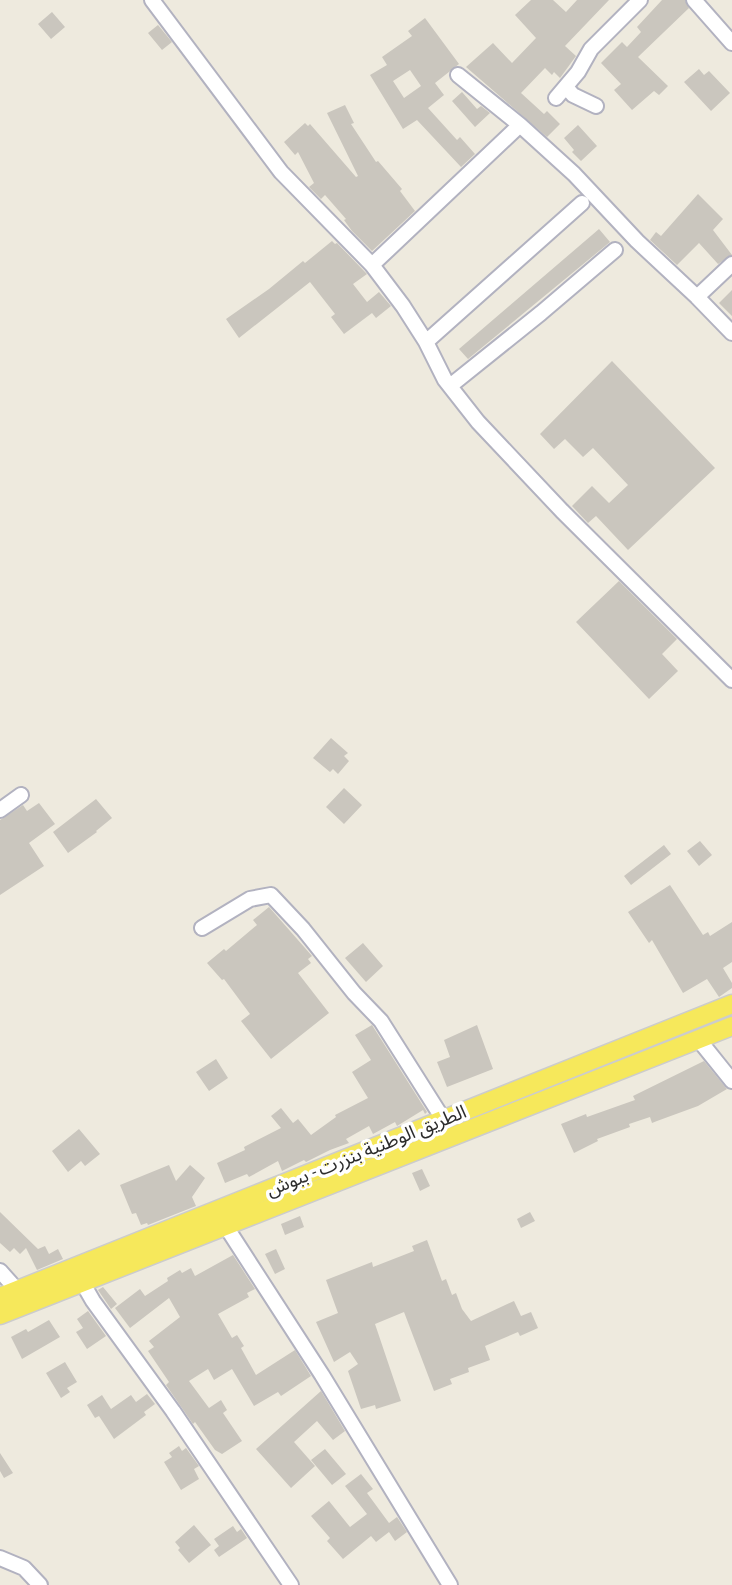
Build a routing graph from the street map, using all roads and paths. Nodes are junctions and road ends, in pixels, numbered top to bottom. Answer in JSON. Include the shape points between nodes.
{"nodes":[{"id":1,"x":152,"y":0,"type":"edge"},
{"id":2,"x":640,"y":0,"type":"edge"},
{"id":3,"x":694,"y":0,"type":"edge"},
{"id":4,"x":732,"y":43,"type":"edge"},
{"id":5,"x":458,"y":75,"type":"dead end"},
{"id":6,"x":596,"y":106,"type":"dead end"},
{"id":7,"x":520,"y":125,"type":"junction"},
{"id":8,"x":582,"y":203,"type":"dead end"},
{"id":9,"x":615,"y":250,"type":"dead end"},
{"id":10,"x":732,"y":264,"type":"edge"},
{"id":11,"x":372,"y":265,"type":"junction"},
{"id":12,"x":697,"y":297,"type":"junction"},
{"id":13,"x":732,"y":333,"type":"edge"},
{"id":14,"x":426,"y":342,"type":"junction"},
{"id":15,"x":450,"y":386,"type":"junction"},
{"id":16,"x":732,"y":680,"type":"edge"},
{"id":17,"x":20,"y":795,"type":"dead end"},
{"id":18,"x":0,"y":810,"type":"edge"},
{"id":19,"x":202,"y":928,"type":"dead end"},
{"id":20,"x":732,"y":1004,"type":"edge"},
{"id":21,"x":732,"y":1026,"type":"edge"},
{"id":22,"x":699,"y":1040,"type":"junction"},
{"id":23,"x":732,"y":1081,"type":"edge"},
{"id":24,"x":443,"y":1119,"type":"junction"},
{"id":25,"x":225,"y":1225,"type":"junction"},
{"id":26,"x":0,"y":1271,"type":"edge"},
{"id":27,"x":82,"y":1282,"type":"junction"},
{"id":28,"x":8,"y":1293,"type":"edge"},
{"id":29,"x":0,"y":1315,"type":"edge"},
{"id":30,"x":0,"y":1558,"type":"edge"},
{"id":31,"x":40,"y":1585,"type":"edge"},
{"id":32,"x":291,"y":1585,"type":"edge"},
{"id":33,"x":450,"y":1585,"type":"edge"}],
"edges":[{"from":1,"to":11,"type":"street","via":[[281,172]]},
{"from":2,"to":6,"type":"street","via":[[591,49],[561,93]]},
{"from":3,"to":4,"type":"street"},
{"from":5,"to":7,"type":"street"},
{"from":7,"to":11,"type":"street"},
{"from":7,"to":12,"type":"street"},
{"from":8,"to":14,"type":"street"},
{"from":9,"to":15,"type":"street"},
{"from":10,"to":12,"type":"street"},
{"from":11,"to":14,"type":"street"},
{"from":12,"to":13,"type":"street"},
{"from":14,"to":15,"type":"street"},
{"from":15,"to":16,"type":"street","via":[[562,512]]},
{"from":17,"to":18,"type":"street"},
{"from":19,"to":24,"type":"street","via":[[250,899],[271,895],[381,1021]]},
{"from":20,"to":24,"type":"main road","name":"الطريق الوطنية بنزرت - ببوش"},
{"from":21,"to":22,"type":"main road","name":"الطريق الوطنية بنزرت - ببوش"},
{"from":22,"to":23,"type":"street"},
{"from":22,"to":25,"type":"main road","name":"الطريق الوطنية بنزرت - ببوش"},
{"from":24,"to":28,"type":"main road","name":"الطريق الوطنية بنزرت - ببوش"},
{"from":25,"to":27,"type":"main road","name":"الطريق الوطنية بنزرت - ببوش"},
{"from":25,"to":33,"type":"street"},
{"from":26,"to":28,"type":"street"},
{"from":27,"to":29,"type":"main road","name":"الطريق الوطنية بنزرت - ببوش"},
{"from":27,"to":32,"type":"street"},
{"from":30,"to":31,"type":"street","via":[[24,1568]]}]}
